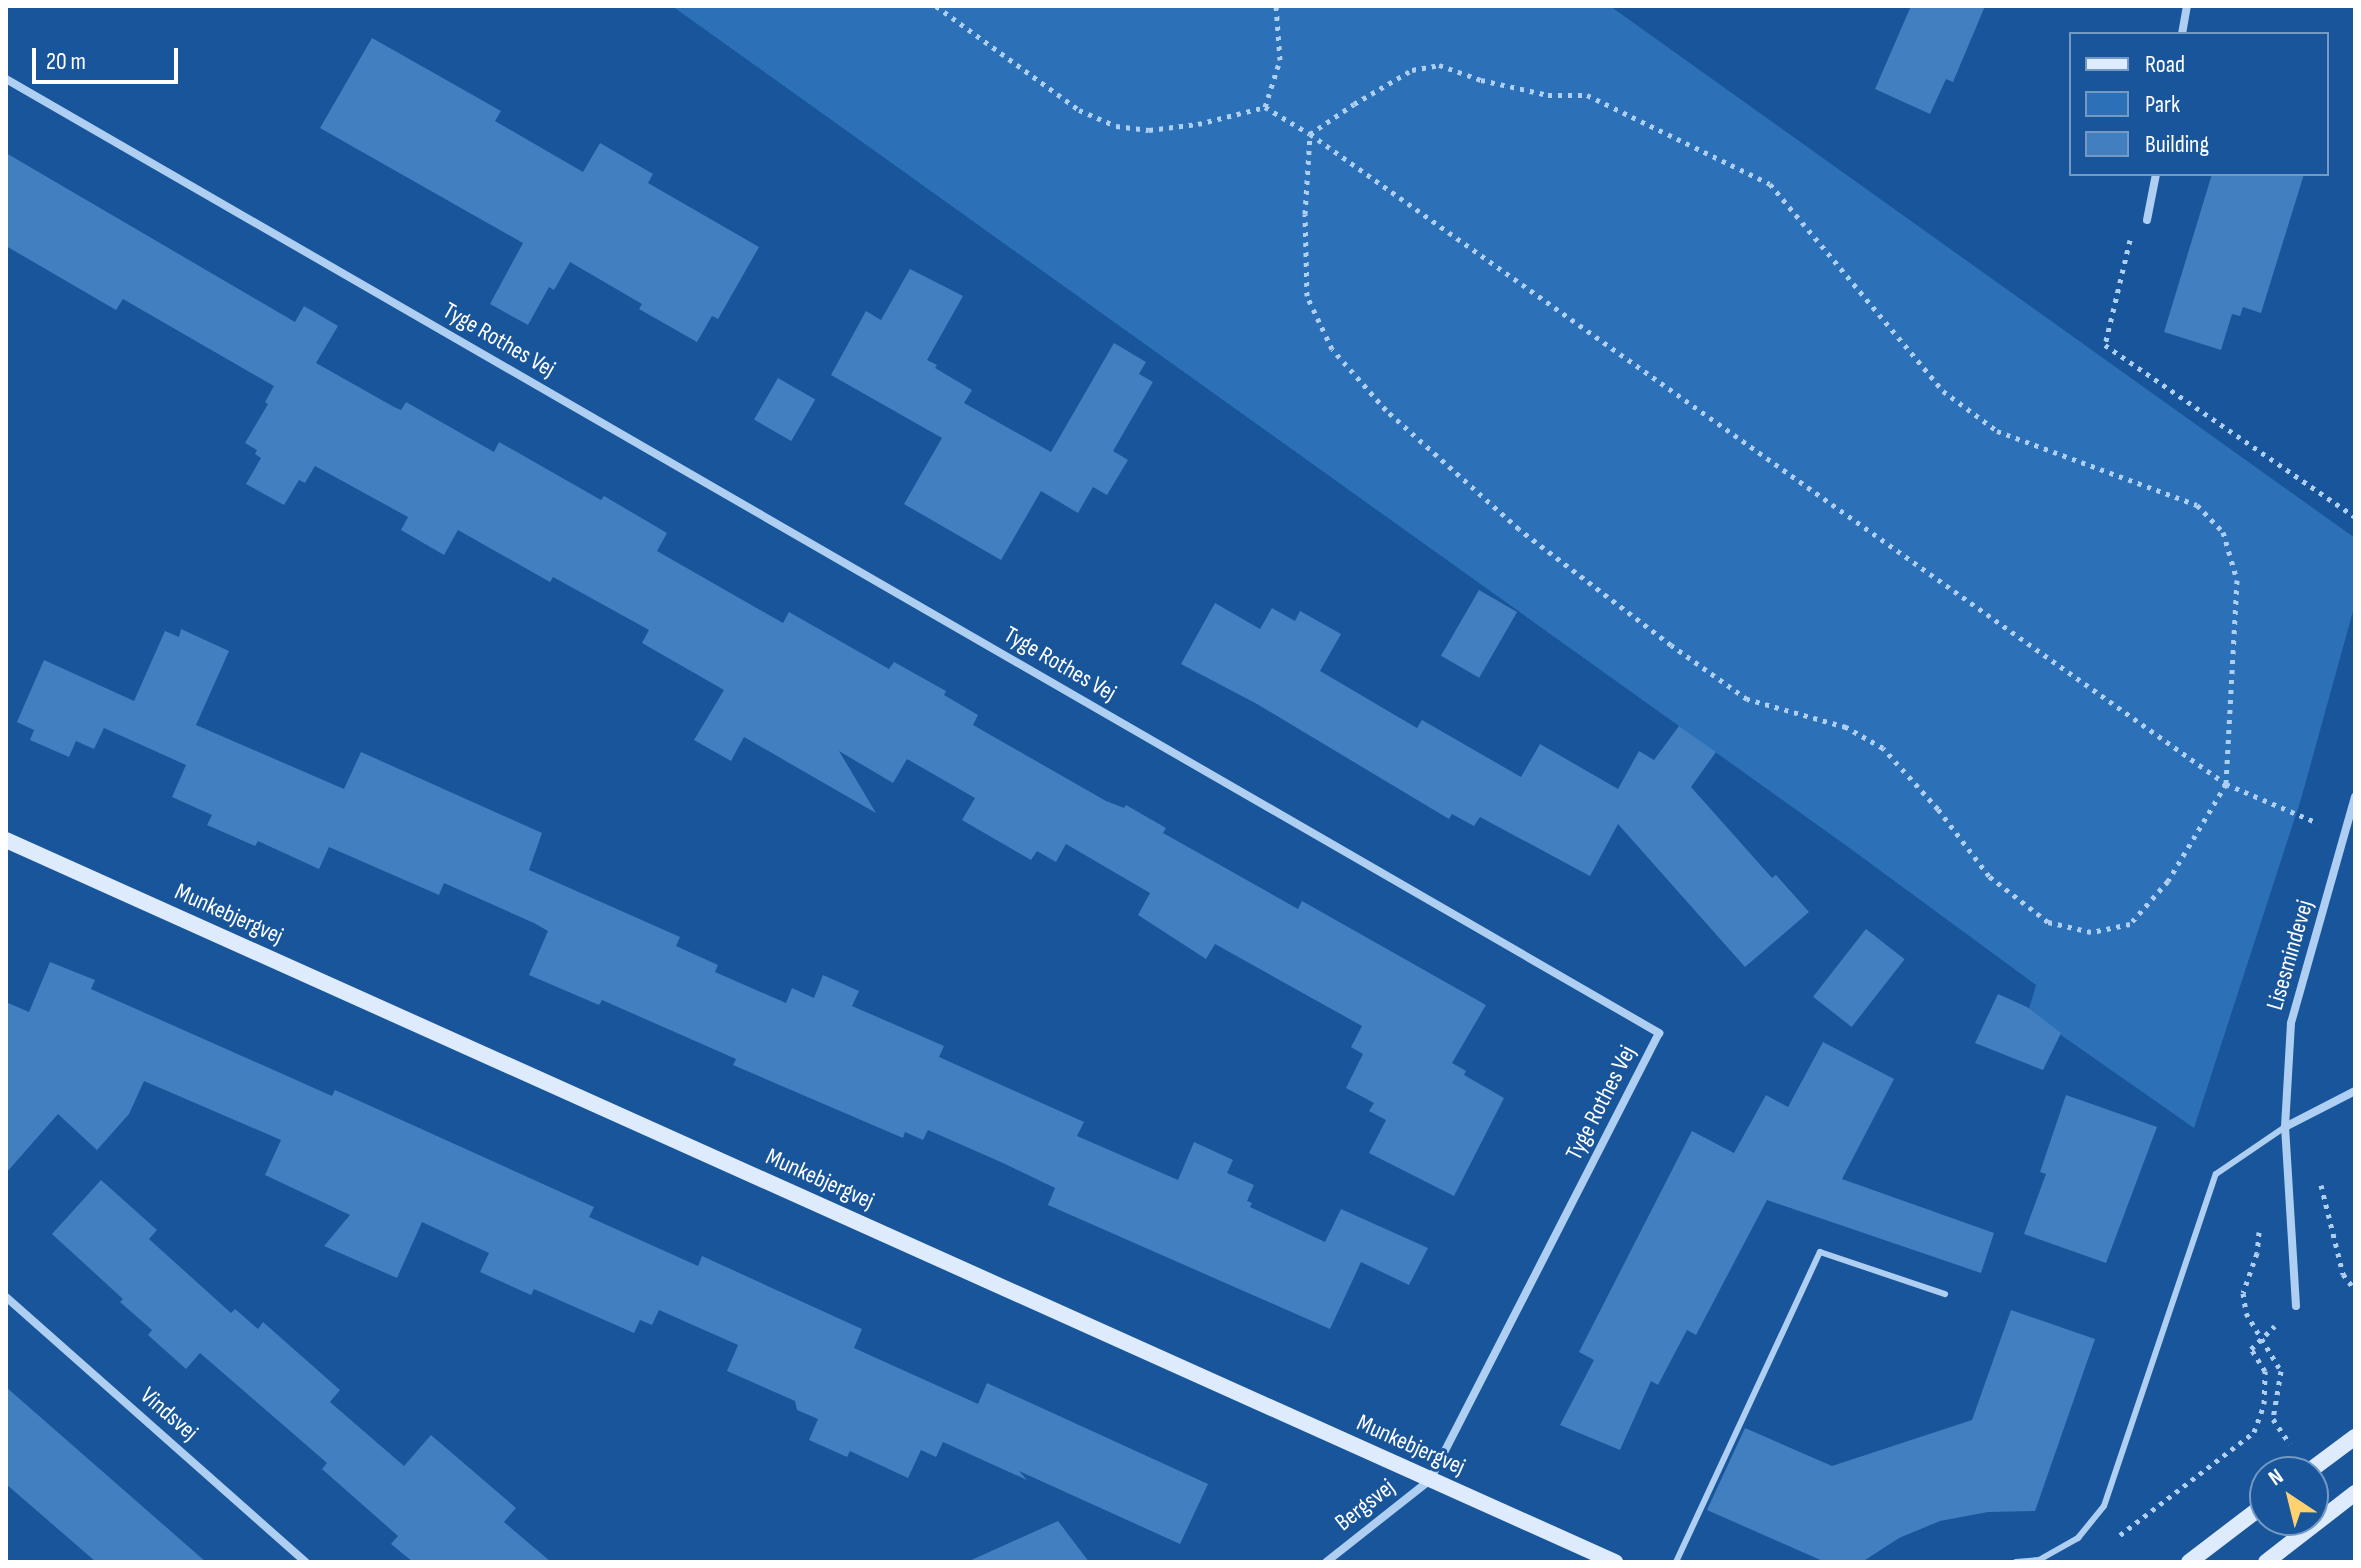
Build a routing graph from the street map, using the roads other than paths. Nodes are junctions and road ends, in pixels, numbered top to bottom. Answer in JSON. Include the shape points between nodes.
{"nodes":[{"id":1,"x":2187,"y":6,"type":"edge"},
{"id":2,"x":2182,"y":32,"type":"edge"},
{"id":3,"x":6,"y":79,"type":"edge"},
{"id":4,"x":2156,"y":176,"type":"edge"},
{"id":5,"x":2147,"y":220,"type":"road end"},
{"id":6,"x":2355,"y":797,"type":"edge"},
{"id":7,"x":6,"y":840,"type":"edge"},
{"id":8,"x":2355,"y":1091,"type":"edge"},
{"id":9,"x":2285,"y":1127,"type":"junction"},
{"id":10,"x":1945,"y":1294,"type":"dead end"},
{"id":11,"x":6,"y":1297,"type":"edge"},
{"id":12,"x":2296,"y":1306,"type":"road end"},
{"id":13,"x":2355,"y":1437,"type":"edge"},
{"id":14,"x":2329,"y":1456,"type":"edge"},
{"id":15,"x":1430,"y":1480,"type":"junction"},
{"id":16,"x":2355,"y":1493,"type":"edge"},
{"id":17,"x":2249,"y":1516,"type":"edge"},
{"id":18,"x":306,"y":1562,"type":"edge"},
{"id":19,"x":1326,"y":1562,"type":"edge"},
{"id":20,"x":1615,"y":1562,"type":"edge"},
{"id":21,"x":1676,"y":1562,"type":"edge"},
{"id":22,"x":2016,"y":1562,"type":"edge"},
{"id":23,"x":2189,"y":1562,"type":"edge"},
{"id":24,"x":2266,"y":1562,"type":"edge"}],
"edges":[{"from":1,"to":2,"type":"street"},
{"from":3,"to":15,"type":"street","name":"Tyge Rothes Vej","via":[[1659,1033]]},
{"from":4,"to":5,"type":"street"},
{"from":6,"to":9,"type":"street","name":"Lisesmindevej","via":[[2291,1023]]},
{"from":7,"to":15,"type":"street","name":"Munkebjergvej"},
{"from":8,"to":9,"type":"street"},
{"from":9,"to":12,"type":"street","name":"Lisesmindevej"},
{"from":9,"to":22,"type":"lane","via":[[2216,1174],[2104,1506],[2078,1538],[2039,1560]]},
{"from":10,"to":21,"type":"lane","via":[[1820,1252]]},
{"from":11,"to":18,"type":"street","name":"Vindsvej"},
{"from":13,"to":14,"type":"street"},
{"from":15,"to":19,"type":"street","name":"Bergsvej"},
{"from":15,"to":20,"type":"street","name":"Munkebjergvej"},
{"from":16,"to":24,"type":"street"},
{"from":17,"to":23,"type":"street"}]}
